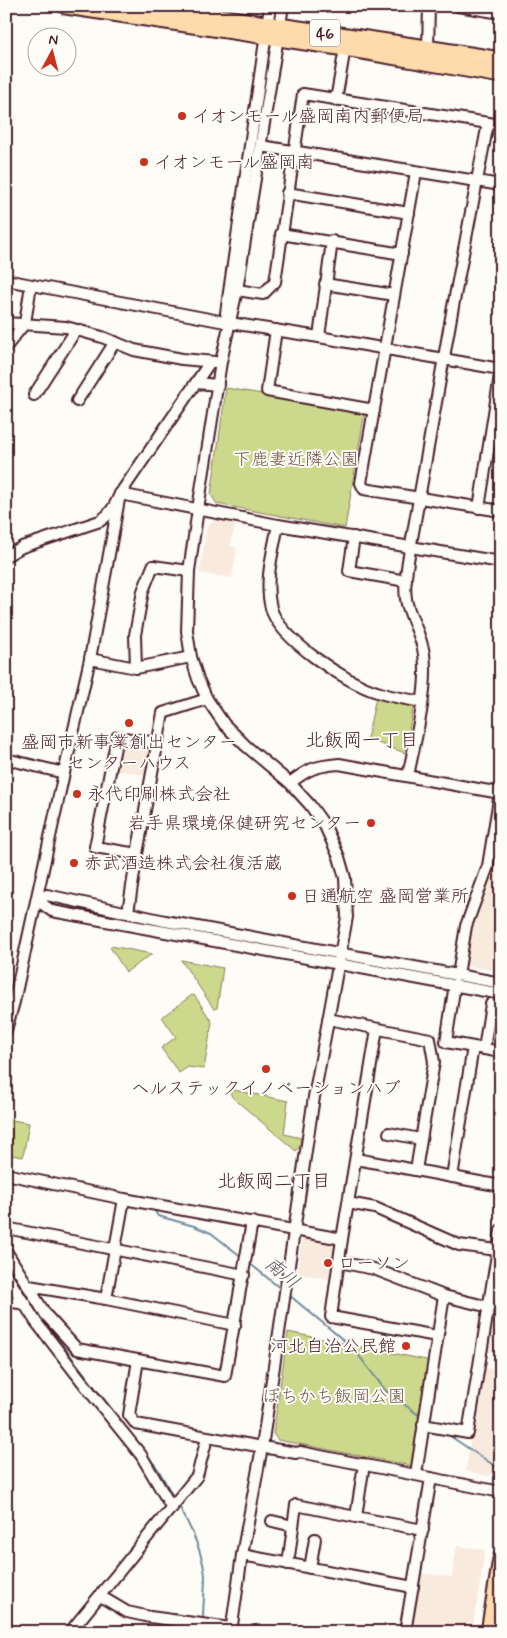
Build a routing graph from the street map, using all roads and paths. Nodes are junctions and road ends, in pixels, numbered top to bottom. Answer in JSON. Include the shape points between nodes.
{"nodes":[{"id":1,"x":66,"y":6,"type":"edge"},
{"id":2,"x":149,"y":6,"type":"edge"},
{"id":3,"x":270,"y":6,"type":"edge"},
{"id":4,"x":283,"y":6,"type":"edge"},
{"id":5,"x":429,"y":6,"type":"edge"},
{"id":6,"x":458,"y":6,"type":"edge"},
{"id":7,"x":473,"y":7,"type":"edge"},
{"id":8,"x":501,"y":13,"type":"edge"},
{"id":9,"x":273,"y":32,"type":"junction"},
{"id":10,"x":345,"y":48,"type":"junction"},
{"id":11,"x":428,"y":48,"type":"junction"},
{"id":12,"x":501,"y":60,"type":"edge"},
{"id":13,"x":501,"y":75,"type":"edge"},
{"id":14,"x":336,"y":100,"type":"junction"},
{"id":15,"x":488,"y":123,"type":"junction"},
{"id":16,"x":501,"y":125,"type":"edge"},
{"id":17,"x":261,"y":146,"type":"junction"},
{"id":18,"x":293,"y":152,"type":"junction"},
{"id":19,"x":258,"y":166,"type":"junction"},
{"id":20,"x":416,"y":172,"type":"junction"},
{"id":21,"x":476,"y":182,"type":"junction"},
{"id":22,"x":501,"y":185,"type":"edge"},
{"id":23,"x":287,"y":194,"type":"junction"},
{"id":24,"x":409,"y":213,"type":"junction"},
{"id":25,"x":239,"y":220,"type":"junction"},
{"id":26,"x":281,"y":234,"type":"junction"},
{"id":27,"x":332,"y":241,"type":"junction"},
{"id":28,"x":402,"y":254,"type":"junction"},
{"id":29,"x":6,"y":280,"type":"edge"},
{"id":30,"x":325,"y":284,"type":"junction"},
{"id":31,"x":31,"y":285,"type":"junction"},
{"id":32,"x":237,"y":290,"type":"junction"},
{"id":33,"x":394,"y":295,"type":"junction"},
{"id":34,"x":6,"y":323,"type":"edge"},
{"id":35,"x":230,"y":323,"type":"junction"},
{"id":36,"x":25,"y":324,"type":"junction"},
{"id":37,"x":76,"y":330,"type":"junction"},
{"id":38,"x":276,"y":330,"type":"junction"},
{"id":39,"x":319,"y":337,"type":"junction"},
{"id":40,"x":115,"y":342,"type":"junction"},
{"id":41,"x":6,"y":347,"type":"edge"},
{"id":42,"x":384,"y":350,"type":"junction"},
{"id":43,"x":445,"y":359,"type":"junction"},
{"id":44,"x":216,"y":362,"type":"junction"},
{"id":45,"x":501,"y":367,"type":"edge"},
{"id":46,"x":196,"y":383,"type":"junction"},
{"id":47,"x":218,"y":385,"type":"junction"},
{"id":48,"x":34,"y":395,"type":"dead end"},
{"id":49,"x":77,"y":401,"type":"dead end"},
{"id":50,"x":374,"y":410,"type":"junction"},
{"id":51,"x":120,"y":494,"type":"junction"},
{"id":52,"x":420,"y":498,"type":"junction"},
{"id":53,"x":479,"y":508,"type":"junction"},
{"id":54,"x":198,"y":509,"type":"junction"},
{"id":55,"x":501,"y":511,"type":"edge"},
{"id":56,"x":278,"y":525,"type":"junction"},
{"id":57,"x":354,"y":537,"type":"junction"},
{"id":58,"x":411,"y":546,"type":"junction"},
{"id":59,"x":6,"y":556,"type":"edge"},
{"id":60,"x":501,"y":562,"type":"edge"},
{"id":61,"x":189,"y":571,"type":"junction"},
{"id":62,"x":406,"y":581,"type":"junction"},
{"id":63,"x":191,"y":657,"type":"junction"},
{"id":64,"x":90,"y":659,"type":"junction"},
{"id":65,"x":136,"y":668,"type":"junction"},
{"id":66,"x":207,"y":699,"type":"junction"},
{"id":67,"x":422,"y":702,"type":"junction"},
{"id":68,"x":158,"y":744,"type":"junction"},
{"id":69,"x":6,"y":759,"type":"edge"},
{"id":70,"x":64,"y":773,"type":"junction"},
{"id":71,"x":408,"y":776,"type":"junction"},
{"id":72,"x":290,"y":783,"type":"junction"},
{"id":73,"x":500,"y":790,"type":"edge"},
{"id":74,"x":137,"y":854,"type":"junction"},
{"id":75,"x":36,"y":900,"type":"junction"},
{"id":76,"x":128,"y":912,"type":"junction"},
{"id":77,"x":340,"y":952,"type":"junction"},
{"id":78,"x":338,"y":964,"type":"junction"},
{"id":79,"x":457,"y":979,"type":"junction"},
{"id":80,"x":501,"y":983,"type":"edge"},
{"id":81,"x":501,"y":994,"type":"edge"},
{"id":82,"x":491,"y":1004,"type":"dead end"},
{"id":83,"x":328,"y":1019,"type":"junction"},
{"id":84,"x":7,"y":1028,"type":"edge"},
{"id":85,"x":377,"y":1029,"type":"junction"},
{"id":86,"x":473,"y":1047,"type":"junction"},
{"id":87,"x":484,"y":1049,"type":"junction"},
{"id":88,"x":501,"y":1052,"type":"edge"},
{"id":89,"x":389,"y":1133,"type":"dead end"},
{"id":90,"x":420,"y":1139,"type":"junction"},
{"id":91,"x":356,"y":1159,"type":"junction"},
{"id":92,"x":416,"y":1170,"type":"junction"},
{"id":93,"x":6,"y":1174,"type":"edge"},
{"id":94,"x":452,"y":1177,"type":"junction"},
{"id":95,"x":501,"y":1186,"type":"edge"},
{"id":96,"x":124,"y":1199,"type":"junction"},
{"id":97,"x":348,"y":1202,"type":"junction"},
{"id":98,"x":252,"y":1222,"type":"junction"},
{"id":99,"x":6,"y":1228,"type":"edge"},
{"id":100,"x":501,"y":1230,"type":"edge"},
{"id":101,"x":296,"y":1231,"type":"junction"},
{"id":102,"x":342,"y":1239,"type":"junction"},
{"id":103,"x":114,"y":1249,"type":"junction"},
{"id":104,"x":497,"y":1250,"type":"junction"},
{"id":105,"x":6,"y":1251,"type":"edge"},
{"id":106,"x":339,"y":1262,"type":"junction"},
{"id":107,"x":6,"y":1275,"type":"edge"},
{"id":108,"x":244,"y":1275,"type":"junction"},
{"id":109,"x":29,"y":1286,"type":"junction"},
{"id":110,"x":444,"y":1296,"type":"junction"},
{"id":111,"x":106,"y":1299,"type":"junction"},
{"id":112,"x":6,"y":1301,"type":"edge"},
{"id":113,"x":26,"y":1304,"type":"junction"},
{"id":114,"x":489,"y":1307,"type":"junction"},
{"id":115,"x":235,"y":1325,"type":"junction"},
{"id":116,"x":437,"y":1336,"type":"junction"},
{"id":117,"x":138,"y":1360,"type":"junction"},
{"id":118,"x":423,"y":1425,"type":"junction"},
{"id":119,"x":207,"y":1438,"type":"junction"},
{"id":120,"x":262,"y":1447,"type":"junction"},
{"id":121,"x":364,"y":1464,"type":"junction"},
{"id":122,"x":416,"y":1474,"type":"junction"},
{"id":123,"x":431,"y":1478,"type":"junction"},
{"id":124,"x":501,"y":1492,"type":"edge"},
{"id":125,"x":172,"y":1508,"type":"junction"},
{"id":126,"x":356,"y":1517,"type":"junction"},
{"id":127,"x":272,"y":1522,"type":"dead end"},
{"id":128,"x":293,"y":1526,"type":"junction"},
{"id":129,"x":423,"y":1530,"type":"junction"},
{"id":130,"x":315,"y":1539,"type":"dead end"},
{"id":131,"x":242,"y":1555,"type":"junction"},
{"id":132,"x":501,"y":1559,"type":"edge"},
{"id":133,"x":288,"y":1564,"type":"junction"},
{"id":134,"x":310,"y":1568,"type":"junction"},
{"id":135,"x":412,"y":1587,"type":"junction"},
{"id":136,"x":100,"y":1596,"type":"junction"},
{"id":137,"x":202,"y":1625,"type":"edge"},
{"id":138,"x":231,"y":1630,"type":"edge"},
{"id":139,"x":70,"y":1632,"type":"edge"},
{"id":140,"x":405,"y":1632,"type":"edge"},
{"id":141,"x":481,"y":1632,"type":"edge"},
{"id":142,"x":489,"y":1632,"type":"edge"}],
"edges":[{"from":1,"to":9,"type":"highway","number":"46"},
{"from":2,"to":9,"type":"highway","number":"46"},
{"from":3,"to":9,"type":"street"},
{"from":4,"to":9,"type":"street"},
{"from":5,"to":11,"type":"street"},
{"from":6,"to":7,"type":"street"},
{"from":7,"to":8,"type":"street"},
{"from":9,"to":10,"type":"highway","number":"46"},
{"from":9,"to":11,"type":"highway","number":"46"},
{"from":9,"to":17,"type":"street"},
{"from":9,"to":25,"type":"street"},
{"from":10,"to":13,"type":"highway","number":"46"},
{"from":10,"to":14,"type":"street"},
{"from":11,"to":12,"type":"highway","number":"46"},
{"from":14,"to":15,"type":"street"},
{"from":14,"to":18,"type":"street","via":[[303,94]]},
{"from":15,"to":16,"type":"street"},
{"from":15,"to":21,"type":"street"},
{"from":17,"to":18,"type":"street"},
{"from":17,"to":19,"type":"street"},
{"from":18,"to":20,"type":"street"},
{"from":18,"to":23,"type":"street"},
{"from":19,"to":25,"type":"street","via":[[249,182],[243,220]]},
{"from":19,"to":32,"type":"street"},
{"from":20,"to":21,"type":"street"},
{"from":20,"to":24,"type":"street"},
{"from":21,"to":22,"type":"street"},
{"from":21,"to":43,"type":"street"},
{"from":23,"to":24,"type":"street"},
{"from":23,"to":26,"type":"street"},
{"from":24,"to":28,"type":"street"},
{"from":25,"to":35,"type":"street","via":[[226,313]]},
{"from":26,"to":27,"type":"street"},
{"from":26,"to":32,"type":"street","via":[[275,282],[263,294]]},
{"from":27,"to":28,"type":"street"},
{"from":27,"to":30,"type":"street"},
{"from":28,"to":33,"type":"street"},
{"from":29,"to":31,"type":"street"},
{"from":30,"to":33,"type":"street"},
{"from":30,"to":39,"type":"street"},
{"from":31,"to":35,"type":"street"},
{"from":31,"to":36,"type":"street"},
{"from":32,"to":35,"type":"street"},
{"from":33,"to":42,"type":"street"},
{"from":34,"to":36,"type":"street"},
{"from":35,"to":38,"type":"street"},
{"from":35,"to":44,"type":"street"},
{"from":36,"to":37,"type":"street"},
{"from":36,"to":41,"type":"street"},
{"from":37,"to":40,"type":"street"},
{"from":37,"to":48,"type":"street"},
{"from":38,"to":39,"type":"street"},
{"from":38,"to":50,"type":"street","via":[[266,391]]},
{"from":39,"to":42,"type":"street"},
{"from":40,"to":44,"type":"street","via":[[134,350]]},
{"from":40,"to":49,"type":"street"},
{"from":42,"to":43,"type":"street"},
{"from":42,"to":50,"type":"street"},
{"from":43,"to":45,"type":"street"},
{"from":43,"to":52,"type":"street"},
{"from":44,"to":46,"type":"street"},
{"from":44,"to":47,"type":"street"},
{"from":45,"to":53,"type":"street"},
{"from":46,"to":47,"type":"street"},
{"from":46,"to":51,"type":"street"},
{"from":47,"to":54,"type":"street"},
{"from":50,"to":52,"type":"street","via":[[361,483],[364,488]]},
{"from":51,"to":54,"type":"street"},
{"from":51,"to":59,"type":"street","via":[[111,512],[100,521],[22,547]]},
{"from":51,"to":64,"type":"street"},
{"from":52,"to":53,"type":"street"},
{"from":52,"to":58,"type":"street"},
{"from":53,"to":55,"type":"street"},
{"from":54,"to":56,"type":"street"},
{"from":54,"to":61,"type":"street"},
{"from":56,"to":57,"type":"street"},
{"from":56,"to":67,"type":"street","via":[[268,592],[271,610],[282,629],[347,679],[377,692]]},
{"from":57,"to":58,"type":"street"},
{"from":57,"to":62,"type":"street","via":[[349,571]]},
{"from":58,"to":60,"type":"street"},
{"from":58,"to":62,"type":"street"},
{"from":61,"to":63,"type":"street","via":[[187,631]]},
{"from":61,"to":65,"type":"street","via":[[153,566],[143,591],[135,635]]},
{"from":62,"to":67,"type":"street","via":[[407,606],[424,653]]},
{"from":63,"to":65,"type":"street"},
{"from":63,"to":66,"type":"street"},
{"from":64,"to":65,"type":"street"},
{"from":64,"to":70,"type":"street"},
{"from":66,"to":68,"type":"street","via":[[163,714]]},
{"from":66,"to":72,"type":"street","via":[[224,724]]},
{"from":67,"to":71,"type":"street"},
{"from":68,"to":74,"type":"street"},
{"from":68,"to":74,"type":"street","via":[[117,737],[95,847]]},
{"from":69,"to":70,"type":"street"},
{"from":70,"to":75,"type":"street"},
{"from":71,"to":72,"type":"street","via":[[339,764],[307,770]]},
{"from":71,"to":73,"type":"street"},
{"from":72,"to":77,"type":"street","via":[[325,826],[339,857],[347,896],[347,917]]},
{"from":73,"to":79,"type":"street","via":[[488,866],[466,926]]},
{"from":74,"to":76,"type":"street"},
{"from":75,"to":76,"type":"street","via":[[47,896]]},
{"from":75,"to":78,"type":"street","via":[[52,911]]},
{"from":75,"to":84,"type":"street"},
{"from":76,"to":77,"type":"street"},
{"from":77,"to":78,"type":"street"},
{"from":77,"to":79,"type":"street"},
{"from":78,"to":79,"type":"street"},
{"from":78,"to":83,"type":"street"},
{"from":79,"to":80,"type":"street"},
{"from":79,"to":81,"type":"street"},
{"from":79,"to":86,"type":"street","via":[[446,1042]]},
{"from":82,"to":87,"type":"street"},
{"from":83,"to":85,"type":"street"},
{"from":83,"to":101,"type":"street"},
{"from":85,"to":90,"type":"street","via":[[430,1039],[434,1062]]},
{"from":85,"to":91,"type":"street"},
{"from":86,"to":87,"type":"street"},
{"from":86,"to":94,"type":"street"},
{"from":87,"to":88,"type":"street"},
{"from":89,"to":90,"type":"street"},
{"from":90,"to":92,"type":"street"},
{"from":91,"to":92,"type":"street"},
{"from":91,"to":97,"type":"street"},
{"from":92,"to":94,"type":"street"},
{"from":93,"to":96,"type":"street"},
{"from":94,"to":95,"type":"street"},
{"from":96,"to":98,"type":"street"},
{"from":96,"to":103,"type":"street"},
{"from":97,"to":102,"type":"street"},
{"from":97,"to":104,"type":"street","via":[[376,1208],[459,1244]]},
{"from":98,"to":101,"type":"street"},
{"from":98,"to":108,"type":"street"},
{"from":99,"to":103,"type":"street"},
{"from":100,"to":104,"type":"street"},
{"from":101,"to":102,"type":"street"},
{"from":101,"to":120,"type":"street"},
{"from":102,"to":106,"type":"street"},
{"from":103,"to":108,"type":"street"},
{"from":103,"to":111,"type":"street"},
{"from":104,"to":114,"type":"street"},
{"from":105,"to":109,"type":"street"},
{"from":106,"to":110,"type":"street","via":[[374,1269]]},
{"from":106,"to":116,"type":"street","via":[[331,1317]]},
{"from":107,"to":113,"type":"street"},
{"from":108,"to":115,"type":"street"},
{"from":109,"to":111,"type":"street"},
{"from":109,"to":117,"type":"street","via":[[46,1314],[77,1349]]},
{"from":110,"to":114,"type":"street"},
{"from":110,"to":116,"type":"street"},
{"from":111,"to":115,"type":"street"},
{"from":112,"to":113,"type":"street"},
{"from":113,"to":125,"type":"street","via":[[36,1322],[140,1455]]},
{"from":114,"to":118,"type":"street","via":[[468,1433]]},
{"from":115,"to":117,"type":"street","via":[[225,1376]]},
{"from":116,"to":118,"type":"street"},
{"from":117,"to":119,"type":"street","via":[[129,1415],[136,1424]]},
{"from":118,"to":122,"type":"street"},
{"from":119,"to":120,"type":"street"},
{"from":119,"to":125,"type":"street","via":[[197,1476]]},
{"from":120,"to":121,"type":"street"},
{"from":120,"to":131,"type":"street"},
{"from":121,"to":122,"type":"street"},
{"from":121,"to":126,"type":"street"},
{"from":122,"to":123,"type":"street"},
{"from":123,"to":124,"type":"street"},
{"from":123,"to":129,"type":"street"},
{"from":125,"to":136,"type":"street"},
{"from":126,"to":128,"type":"street","via":[[296,1505]]},
{"from":126,"to":129,"type":"street"},
{"from":127,"to":128,"type":"street"},
{"from":128,"to":133,"type":"street"},
{"from":129,"to":135,"type":"street"},
{"from":130,"to":134,"type":"street"},
{"from":131,"to":133,"type":"street"},
{"from":131,"to":138,"type":"street"},
{"from":132,"to":141,"type":"street","via":[[494,1563]]},
{"from":132,"to":142,"type":"highway"},
{"from":133,"to":134,"type":"street"},
{"from":134,"to":135,"type":"street"},
{"from":135,"to":140,"type":"street"},
{"from":136,"to":137,"type":"street","via":[[127,1612]]},
{"from":136,"to":139,"type":"street"},
{"from":137,"to":138,"type":"street"}]}
